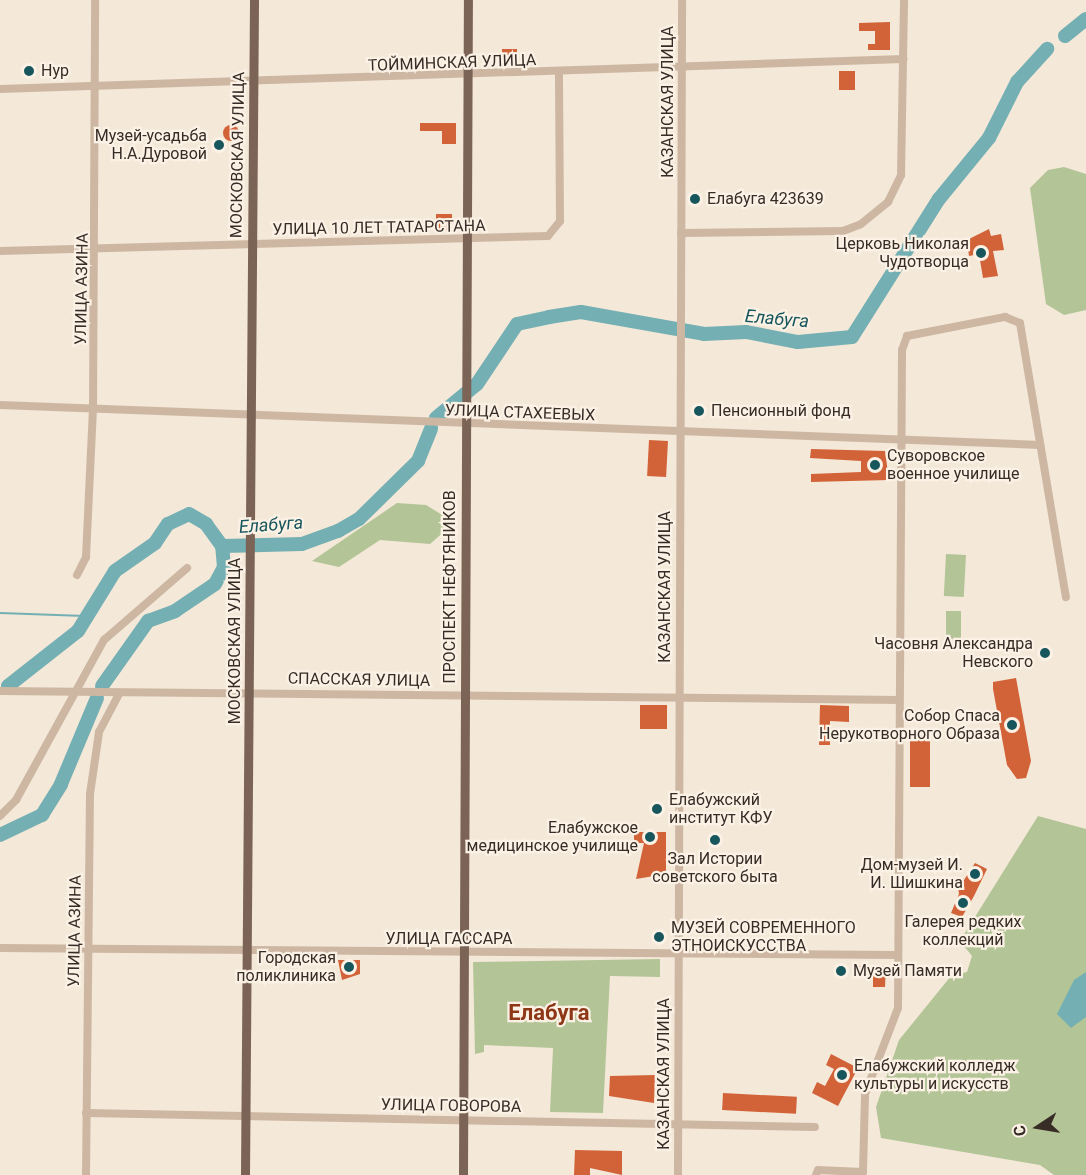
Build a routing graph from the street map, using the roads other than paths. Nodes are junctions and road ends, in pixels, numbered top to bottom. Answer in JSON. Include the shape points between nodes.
{"nodes":[{"id":1,"x":95,"y":0,"type":"edge"},
{"id":2,"x":254,"y":0,"type":"edge"},
{"id":3,"x":468,"y":0,"type":"edge"},
{"id":4,"x":681,"y":0,"type":"edge"},
{"id":5,"x":904,"y":0,"type":"edge"},
{"id":6,"x":904,"y":59,"type":"junction"},
{"id":7,"x":681,"y":68,"type":"junction"},
{"id":8,"x":559,"y":73,"type":"junction"},
{"id":9,"x":466,"y":75,"type":"junction"},
{"id":10,"x":254,"y":83,"type":"junction"},
{"id":11,"x":95,"y":87,"type":"junction"},
{"id":12,"x":0,"y":89,"type":"edge"},
{"id":13,"x":681,"y":233,"type":"junction"},
{"id":14,"x":465,"y":239,"type":"junction"},
{"id":15,"x":253,"y":244,"type":"junction"},
{"id":16,"x":96,"y":248,"type":"junction"},
{"id":17,"x":0,"y":251,"type":"edge"},
{"id":18,"x":0,"y":405,"type":"edge"},
{"id":19,"x":93,"y":408,"type":"junction"},
{"id":20,"x":252,"y":415,"type":"junction"},
{"id":21,"x":465,"y":425,"type":"junction"},
{"id":22,"x":679,"y":434,"type":"junction"},
{"id":23,"x":904,"y":438,"type":"junction"},
{"id":24,"x":1040,"y":445,"type":"junction"},
{"id":25,"x":187,"y":568,"type":"dead end"},
{"id":26,"x":77,"y":575,"type":"dead end"},
{"id":27,"x":1066,"y":597,"type":"dead end"},
{"id":28,"x":73,"y":691,"type":"junction"},
{"id":29,"x":0,"y":692,"type":"edge"},
{"id":30,"x":250,"y":692,"type":"junction"},
{"id":31,"x":119,"y":694,"type":"junction"},
{"id":32,"x":465,"y":695,"type":"junction"},
{"id":33,"x":678,"y":696,"type":"junction"},
{"id":34,"x":899,"y":699,"type":"junction"},
{"id":35,"x":0,"y":816,"type":"edge"},
{"id":36,"x":88,"y":947,"type":"junction"},
{"id":37,"x":0,"y":948,"type":"edge"},
{"id":38,"x":247,"y":950,"type":"junction"},
{"id":39,"x":466,"y":953,"type":"junction"},
{"id":40,"x":676,"y":954,"type":"junction"},
{"id":41,"x":898,"y":955,"type":"junction"},
{"id":42,"x":86,"y":1113,"type":"junction"},
{"id":43,"x":245,"y":1117,"type":"junction"},
{"id":44,"x":464,"y":1120,"type":"junction"},
{"id":45,"x":680,"y":1123,"type":"junction"},
{"id":46,"x":815,"y":1127,"type":"dead end"},
{"id":47,"x":863,"y":1174,"type":"edge"},
{"id":48,"x":86,"y":1175,"type":"edge"},
{"id":49,"x":245,"y":1175,"type":"edge"},
{"id":50,"x":463,"y":1175,"type":"edge"},
{"id":51,"x":678,"y":1175,"type":"edge"},
{"id":52,"x":816,"y":1175,"type":"edge"}],
"edges":[{"from":1,"to":11,"type":"street","name":"УЛИЦА АЗИНА"},
{"from":2,"to":10,"type":"main road","name":"МОСКОВСКАЯ УЛИЦА"},
{"from":3,"to":9,"type":"main road","name":"ПРОСПЕКТ НЕФТЯНИКОВ"},
{"from":4,"to":7,"type":"street","name":"КАЗАНСКАЯ УЛИЦА"},
{"from":5,"to":6,"type":"street"},
{"from":6,"to":7,"type":"street","name":"ТОЙМИНСКАЯ УЛИЦА"},
{"from":6,"to":13,"type":"street","via":[[899,180],[888,202],[850,229]]},
{"from":7,"to":8,"type":"street","name":"ТОЙМИНСКАЯ УЛИЦА"},
{"from":7,"to":13,"type":"street","name":"КАЗАНСКАЯ УЛИЦА"},
{"from":8,"to":9,"type":"street","name":"ТОЙМИНСКАЯ УЛИЦА"},
{"from":8,"to":14,"type":"street","name":"УЛИЦА 10 ЛЕТ ТАТАРСТАНА","via":[[560,220],[542,237]]},
{"from":9,"to":10,"type":"street","name":"ТОЙМИНСКАЯ УЛИЦА"},
{"from":9,"to":14,"type":"main road","name":"ПРОСПЕКТ НЕФТЯНИКОВ"},
{"from":10,"to":11,"type":"street","name":"ТОЙМИНСКАЯ УЛИЦА"},
{"from":10,"to":15,"type":"main road","name":"МОСКОВСКАЯ УЛИЦА"},
{"from":11,"to":12,"type":"street","name":"ТОЙМИНСКАЯ УЛИЦА"},
{"from":11,"to":16,"type":"street","name":"УЛИЦА АЗИНА"},
{"from":13,"to":22,"type":"street","name":"КАЗАНСКАЯ УЛИЦА"},
{"from":14,"to":15,"type":"street","name":"УЛИЦА 10 ЛЕТ ТАТАРСТАНА"},
{"from":14,"to":21,"type":"main road","name":"ПРОСПЕКТ НЕФТЯНИКОВ"},
{"from":15,"to":16,"type":"street","name":"УЛИЦА 10 ЛЕТ ТАТАРСТАНА"},
{"from":15,"to":20,"type":"main road","name":"МОСКОВСКАЯ УЛИЦА"},
{"from":16,"to":17,"type":"street","name":"УЛИЦА 10 ЛЕТ ТАТАРСТАНА"},
{"from":16,"to":19,"type":"street","name":"УЛИЦА АЗИНА"},
{"from":18,"to":19,"type":"street","name":"УЛИЦА СТАХЕЕВЫХ"},
{"from":19,"to":20,"type":"street","name":"УЛИЦА СТАХЕЕВЫХ"},
{"from":19,"to":26,"type":"street","name":"УЛИЦА АЗИНА","via":[[86,557]]},
{"from":20,"to":21,"type":"street","name":"УЛИЦА СТАХЕЕВЫХ"},
{"from":20,"to":30,"type":"main road","name":"МОСКОВСКАЯ УЛИЦА"},
{"from":21,"to":22,"type":"street","name":"УЛИЦА СТАХЕЕВЫХ"},
{"from":21,"to":32,"type":"main road","name":"ПРОСПЕКТ НЕФТЯНИКОВ"},
{"from":22,"to":23,"type":"street","name":"УЛИЦА СТАХЕЕВЫХ"},
{"from":22,"to":33,"type":"street","name":"КАЗАНСКАЯ УЛИЦА"},
{"from":23,"to":24,"type":"street","name":"УЛИЦА СТАХЕЕВЫХ"},
{"from":23,"to":24,"type":"street","via":[[905,338],[1005,317],[1020,323]]},
{"from":23,"to":34,"type":"street"},
{"from":24,"to":27,"type":"street"},
{"from":25,"to":28,"type":"street","via":[[104,640]]},
{"from":28,"to":29,"type":"street","name":"СПАССКАЯ УЛИЦА"},
{"from":28,"to":31,"type":"street","name":"СПАССКАЯ УЛИЦА"},
{"from":28,"to":35,"type":"street","via":[[16,800]]},
{"from":30,"to":31,"type":"street","name":"СПАССКАЯ УЛИЦА"},
{"from":30,"to":32,"type":"street","name":"СПАССКАЯ УЛИЦА"},
{"from":30,"to":38,"type":"main road","name":"МОСКОВСКАЯ УЛИЦА"},
{"from":31,"to":36,"type":"street","name":"УЛИЦА АЗИНА","via":[[92,759]]},
{"from":32,"to":33,"type":"street","name":"СПАССКАЯ УЛИЦА"},
{"from":32,"to":39,"type":"main road","name":"ПРОСПЕКТ НЕФТЯНИКОВ"},
{"from":33,"to":34,"type":"street","name":"СПАССКАЯ УЛИЦА"},
{"from":33,"to":40,"type":"street","name":"КАЗАНСКАЯ УЛИЦА"},
{"from":34,"to":41,"type":"street"},
{"from":36,"to":37,"type":"street","name":"УЛИЦА ГАССАРА"},
{"from":36,"to":38,"type":"street","name":"УЛИЦА ГАССАРА"},
{"from":36,"to":42,"type":"street","name":"УЛИЦА АЗИНА"},
{"from":38,"to":39,"type":"street","name":"УЛИЦА ГАССАРА"},
{"from":38,"to":43,"type":"main road","name":"МОСКОВСКАЯ УЛИЦА"},
{"from":39,"to":40,"type":"street","name":"УЛИЦА ГАССАРА"},
{"from":39,"to":44,"type":"main road","name":"ПРОСПЕКТ НЕФТЯНИКОВ"},
{"from":40,"to":41,"type":"street","name":"УЛИЦА ГАССАРА"},
{"from":40,"to":45,"type":"street","name":"КАЗАНСКАЯ УЛИЦА"},
{"from":41,"to":47,"type":"street","via":[[896,1017],[865,1094]]},
{"from":42,"to":43,"type":"street","name":"УЛИЦА ГОВОРОВА"},
{"from":42,"to":48,"type":"street","name":"УЛИЦА АЗИНА"},
{"from":43,"to":44,"type":"street","name":"УЛИЦА ГОВОРОВА"},
{"from":43,"to":49,"type":"main road","name":"МОСКОВСКАЯ УЛИЦА"},
{"from":44,"to":45,"type":"street","name":"УЛИЦА ГОВОРОВА"},
{"from":44,"to":50,"type":"main road","name":"ПРОСПЕКТ НЕФТЯНИКОВ"},
{"from":45,"to":46,"type":"street","name":"УЛИЦА ГОВОРОВА"},
{"from":45,"to":51,"type":"street","name":"КАЗАНСКАЯ УЛИЦА"},
{"from":47,"to":52,"type":"street","via":[[819,1170]]}]}
